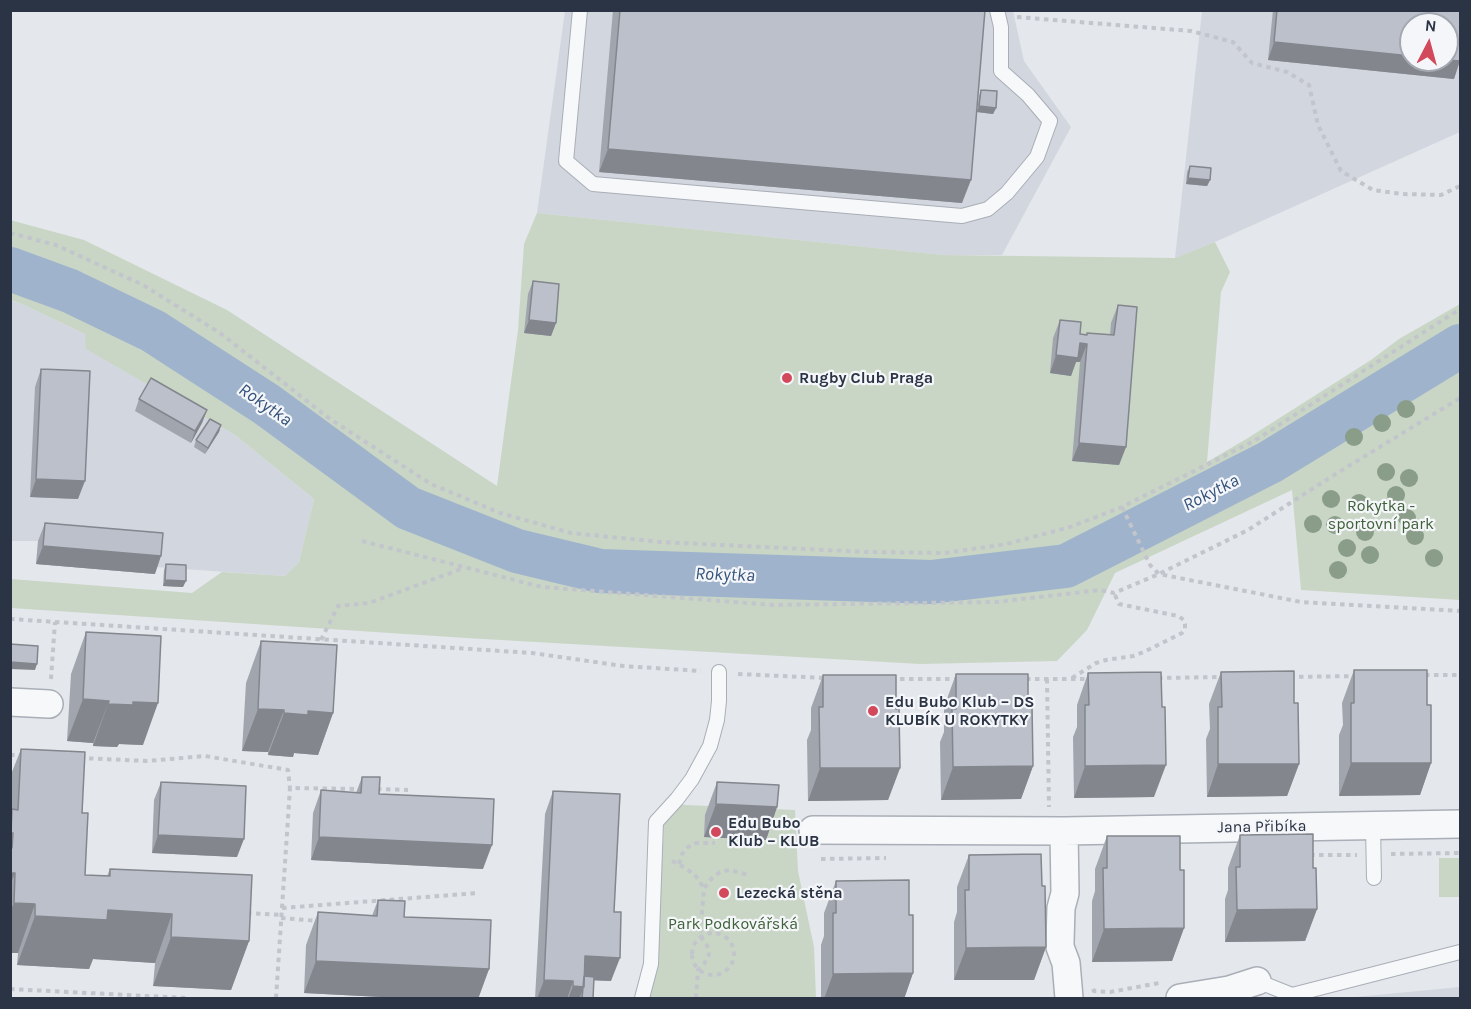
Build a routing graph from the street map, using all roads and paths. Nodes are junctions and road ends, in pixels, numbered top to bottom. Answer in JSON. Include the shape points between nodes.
{"nodes":[{"id":1,"x":580,"y":10,"type":"edge"},
{"id":2,"x":998,"y":13,"type":"edge"},
{"id":3,"x":1461,"y":186,"type":"edge"},
{"id":4,"x":10,"y":233,"type":"edge"},
{"id":5,"x":1461,"y":309,"type":"edge"},
{"id":6,"x":1461,"y":398,"type":"edge"},
{"id":7,"x":1122,"y":507,"type":"junction"},
{"id":8,"x":362,"y":541,"type":"dead end"},
{"id":9,"x":465,"y":568,"type":"junction"},
{"id":10,"x":1159,"y":574,"type":"junction"},
{"id":11,"x":1114,"y":593,"type":"junction"},
{"id":12,"x":1461,"y":611,"type":"edge"},
{"id":13,"x":10,"y":619,"type":"edge"},
{"id":14,"x":55,"y":622,"type":"junction"},
{"id":15,"x":321,"y":640,"type":"junction"},
{"id":16,"x":52,"y":669,"type":"dead end"},
{"id":17,"x":719,"y":672,"type":"junction"},
{"id":18,"x":1425,"y":675,"type":"edge"},
{"id":19,"x":1461,"y":675,"type":"edge"},
{"id":20,"x":1283,"y":676,"type":"edge"},
{"id":21,"x":1366,"y":676,"type":"edge"},
{"id":22,"x":1224,"y":677,"type":"edge"},
{"id":23,"x":834,"y":678,"type":"edge"},
{"id":24,"x":1154,"y":678,"type":"edge"},
{"id":25,"x":883,"y":679,"type":"edge"},
{"id":26,"x":960,"y":679,"type":"edge"},
{"id":27,"x":1025,"y":679,"type":"edge"},
{"id":28,"x":1047,"y":679,"type":"junction"},
{"id":29,"x":1071,"y":679,"type":"junction"},
{"id":30,"x":1095,"y":679,"type":"edge"},
{"id":31,"x":10,"y":702,"type":"edge"},
{"id":32,"x":50,"y":704,"type":"dead end"},
{"id":33,"x":10,"y":755,"type":"edge"},
{"id":34,"x":22,"y":755,"type":"edge"},
{"id":35,"x":79,"y":758,"type":"edge"},
{"id":36,"x":290,"y":788,"type":"junction"},
{"id":37,"x":361,"y":789,"type":"edge"},
{"id":38,"x":372,"y":789,"type":"edge"},
{"id":39,"x":408,"y":790,"type":"dead end"},
{"id":40,"x":1461,"y":824,"type":"edge"},
{"id":41,"x":1373,"y":825,"type":"junction"},
{"id":42,"x":813,"y":830,"type":"dead end"},
{"id":43,"x":1057,"y":831,"type":"junction"},
{"id":44,"x":715,"y":843,"type":"dead end"},
{"id":45,"x":1461,"y":853,"type":"edge"},
{"id":46,"x":1374,"y":854,"type":"junction"},
{"id":47,"x":654,"y":855,"type":"junction"},
{"id":48,"x":1305,"y":855,"type":"edge"},
{"id":49,"x":889,"y":858,"type":"dead end"},
{"id":50,"x":821,"y":859,"type":"dead end"},
{"id":51,"x":679,"y":864,"type":"junction"},
{"id":52,"x":748,"y":874,"type":"dead end"},
{"id":53,"x":1374,"y":878,"type":"dead end"},
{"id":54,"x":704,"y":888,"type":"junction"},
{"id":55,"x":478,"y":893,"type":"dead end"},
{"id":56,"x":282,"y":908,"type":"junction"},
{"id":57,"x":246,"y":913,"type":"edge"},
{"id":58,"x":281,"y":917,"type":"junction"},
{"id":59,"x":327,"y":921,"type":"edge"},
{"id":60,"x":700,"y":936,"type":"junction"},
{"id":61,"x":1461,"y":952,"type":"edge"},
{"id":62,"x":698,"y":970,"type":"junction"},
{"id":63,"x":1257,"y":981,"type":"joint"},
{"id":64,"x":10,"y":989,"type":"edge"},
{"id":65,"x":1173,"y":990,"type":"edge"},
{"id":66,"x":1078,"y":992,"type":"edge"},
{"id":67,"x":186,"y":999,"type":"edge"},
{"id":68,"x":276,"y":999,"type":"edge"},
{"id":69,"x":642,"y":999,"type":"edge"},
{"id":70,"x":696,"y":999,"type":"edge"}],
"edges":[{"from":1,"to":2,"type":"lane","via":[[566,161],[593,184],[962,216],[988,209],[1007,193],[1036,157],[1050,121],[1001,70]]},
{"from":2,"to":3,"type":"path","via":[[1191,31],[1233,42],[1252,63],[1287,72],[1309,85],[1318,125],[1341,171],[1374,190],[1393,193],[1441,195]]},
{"from":4,"to":7,"type":"path","via":[[56,245],[143,285],[220,333],[330,419],[431,484],[500,513],[570,533],[661,543],[945,553],[1007,544],[1070,527]]},
{"from":5,"to":7,"type":"path","via":[[1254,441]]},
{"from":6,"to":10,"type":"path","via":[[1248,530]]},
{"from":7,"to":10,"type":"path","via":[[1150,565]]},
{"from":8,"to":9,"type":"path"},
{"from":9,"to":11,"type":"path","via":[[542,587],[773,605],[996,603],[1100,590]]},
{"from":9,"to":15,"type":"path","via":[[369,603],[338,606]]},
{"from":10,"to":11,"type":"path"},
{"from":10,"to":12,"type":"path","via":[[1301,602]]},
{"from":11,"to":29,"type":"path","via":[[1119,604],[1178,616],[1184,620],[1185,629],[1144,652],[1096,663]]},
{"from":13,"to":14,"type":"path"},
{"from":14,"to":15,"type":"path"},
{"from":14,"to":16,"type":"path"},
{"from":15,"to":17,"type":"path","via":[[532,653],[623,666]]},
{"from":17,"to":23,"type":"path"},
{"from":17,"to":47,"type":"lane","via":[[717,720],[710,746],[692,779],[656,822]]},
{"from":18,"to":19,"type":"path"},
{"from":20,"to":21,"type":"path"},
{"from":22,"to":24,"type":"path"},
{"from":25,"to":26,"type":"path"},
{"from":27,"to":28,"type":"path"},
{"from":28,"to":29,"type":"path"},
{"from":28,"to":43,"type":"path"},
{"from":29,"to":30,"type":"path"},
{"from":31,"to":32,"type":"street"},
{"from":33,"to":34,"type":"path"},
{"from":35,"to":36,"type":"path","via":[[147,761],[205,756],[288,770]]},
{"from":36,"to":37,"type":"path"},
{"from":36,"to":56,"type":"path"},
{"from":38,"to":39,"type":"path"},
{"from":40,"to":41,"type":"street","name":"Jana Přibíka"},
{"from":41,"to":43,"type":"street","name":"Jana Přibíka"},
{"from":41,"to":46,"type":"lane"},
{"from":42,"to":43,"type":"street","name":"Jana Přibíka"},
{"from":43,"to":66,"type":"street","via":[[1065,893],[1060,947]]},
{"from":44,"to":51,"type":"path","via":[[688,847]]},
{"from":45,"to":46,"type":"path"},
{"from":46,"to":48,"type":"path"},
{"from":46,"to":53,"type":"lane"},
{"from":47,"to":51,"type":"path"},
{"from":47,"to":69,"type":"lane","via":[[651,964]]},
{"from":49,"to":50,"type":"path"},
{"from":51,"to":54,"type":"path","via":[[695,875]]},
{"from":52,"to":54,"type":"path","via":[[720,872]]},
{"from":54,"to":60,"type":"path"},
{"from":55,"to":56,"type":"path"},
{"from":56,"to":58,"type":"path"},
{"from":57,"to":58,"type":"path"},
{"from":58,"to":59,"type":"path"},
{"from":58,"to":68,"type":"path"},
{"from":60,"to":62,"type":"path","via":[[692,951]]},
{"from":60,"to":62,"type":"path","via":[[709,955]]},
{"from":60,"to":62,"type":"path","via":[[718,932],[726,936],[735,951],[734,961],[722,974]]},
{"from":61,"to":63,"type":"lane","via":[[1292,995]]},
{"from":62,"to":70,"type":"path"},
{"from":63,"to":65,"type":"street","via":[[1230,990]]},
{"from":64,"to":67,"type":"path"},
{"from":65,"to":66,"type":"path"}]}
